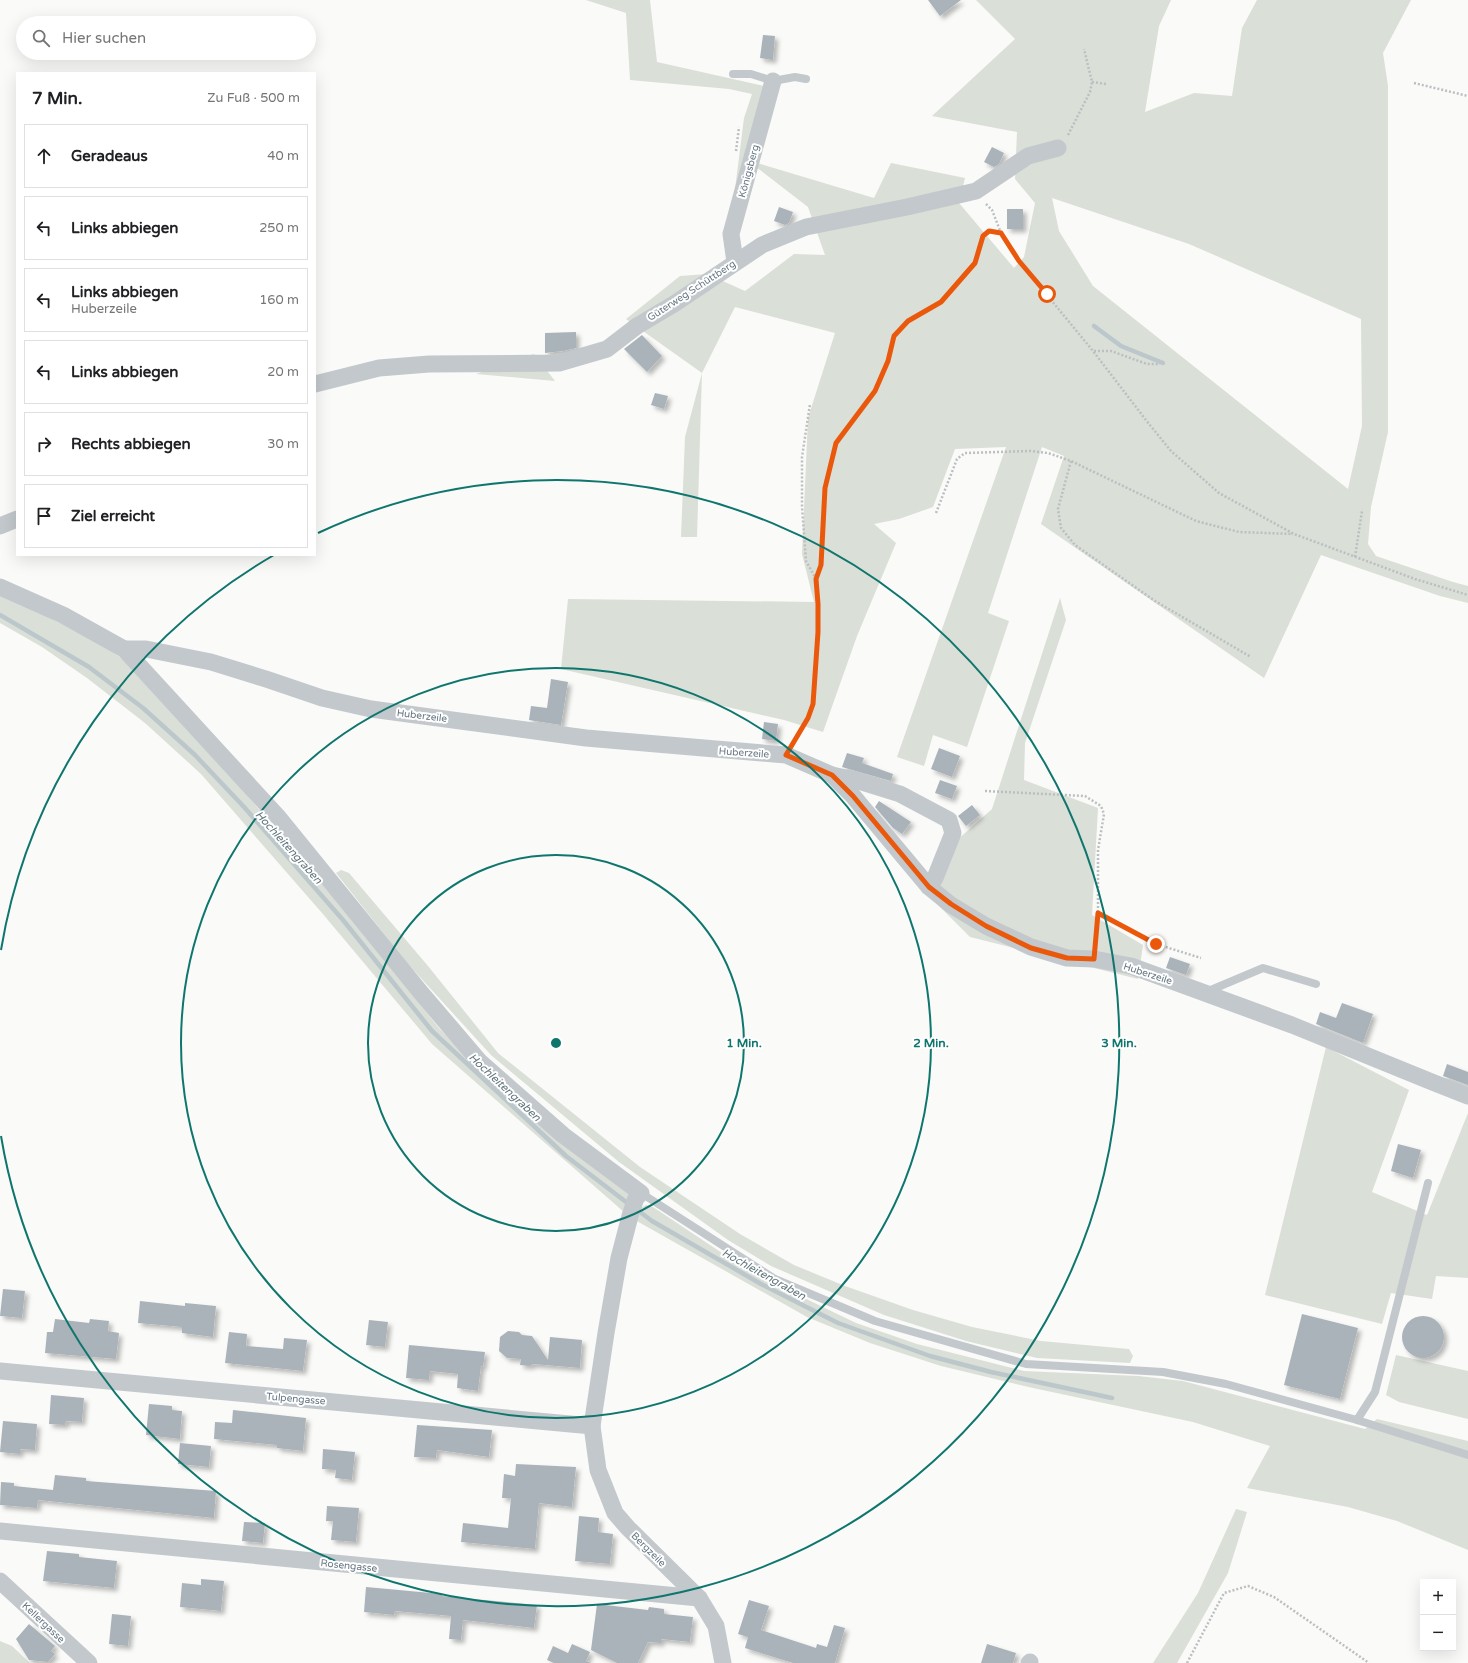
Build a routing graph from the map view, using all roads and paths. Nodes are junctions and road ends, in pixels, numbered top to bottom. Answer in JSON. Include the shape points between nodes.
{"nodes":[{"id":1,"x":1084,"y":49,"type":"dead end"},
{"id":2,"x":733,"y":74,"type":"dead end"},
{"id":3,"x":806,"y":79,"type":"dead end"},
{"id":4,"x":773,"y":81,"type":"junction"},
{"id":5,"x":1092,"y":82,"type":"junction"},
{"id":6,"x":1414,"y":82,"type":"dead end"},
{"id":7,"x":1106,"y":84,"type":"dead end"},
{"id":8,"x":1468,"y":96,"type":"edge"},
{"id":9,"x":1070,"y":132,"type":"dead end"},
{"id":10,"x":1058,"y":148,"type":"dead end"},
{"id":11,"x":976,"y":191,"type":"junction"},
{"id":12,"x":1001,"y":233,"type":"junction"},
{"id":13,"x":735,"y":262,"type":"junction"},
{"id":14,"x":1093,"y":352,"type":"junction"},
{"id":15,"x":1160,"y":364,"type":"dead end"},
{"id":16,"x":316,"y":384,"type":"edge"},
{"id":17,"x":810,"y":404,"type":"dead end"},
{"id":18,"x":1071,"y":461,"type":"junction"},
{"id":19,"x":1362,"y":511,"type":"dead end"},
{"id":20,"x":936,"y":513,"type":"dead end"},
{"id":21,"x":16,"y":519,"type":"edge"},
{"id":22,"x":0,"y":526,"type":"edge"},
{"id":23,"x":1294,"y":534,"type":"junction"},
{"id":24,"x":1355,"y":557,"type":"junction"},
{"id":25,"x":816,"y":579,"type":"junction"},
{"id":26,"x":0,"y":587,"type":"edge"},
{"id":27,"x":1468,"y":595,"type":"edge"},
{"id":28,"x":124,"y":649,"type":"junction"},
{"id":29,"x":1251,"y":657,"type":"dead end"},
{"id":30,"x":786,"y":755,"type":"junction"},
{"id":31,"x":832,"y":775,"type":"junction"},
{"id":32,"x":985,"y":791,"type":"dead end"},
{"id":33,"x":929,"y":887,"type":"junction"},
{"id":34,"x":1098,"y":913,"type":"junction"},
{"id":35,"x":1201,"y":958,"type":"dead end"},
{"id":36,"x":1094,"y":959,"type":"junction"},
{"id":37,"x":1316,"y":984,"type":"dead end"},
{"id":38,"x":1203,"y":993,"type":"junction"},
{"id":39,"x":1468,"y":1096,"type":"edge"},
{"id":40,"x":1428,"y":1183,"type":"dead end"},
{"id":41,"x":639,"y":1196,"type":"junction"},
{"id":42,"x":0,"y":1371,"type":"edge"},
{"id":43,"x":1357,"y":1420,"type":"junction"},
{"id":44,"x":592,"y":1426,"type":"junction"},
{"id":45,"x":1468,"y":1455,"type":"edge"},
{"id":46,"x":0,"y":1531,"type":"edge"},
{"id":47,"x":0,"y":1581,"type":"edge"},
{"id":48,"x":699,"y":1598,"type":"junction"},
{"id":49,"x":724,"y":1662,"type":"edge"},
{"id":50,"x":89,"y":1663,"type":"edge"},
{"id":51,"x":1186,"y":1663,"type":"edge"},
{"id":52,"x":1369,"y":1663,"type":"edge"}],
"edges":[{"from":1,"to":5,"type":"path"},
{"from":2,"to":4,"type":"lane","via":[[751,74]]},
{"from":3,"to":4,"type":"lane","via":[[795,77]]},
{"from":4,"to":13,"type":"street","name":"Königsberg","via":[[731,234]]},
{"from":5,"to":7,"type":"path"},
{"from":5,"to":9,"type":"path","via":[[1090,92]]},
{"from":6,"to":8,"type":"path"},
{"from":10,"to":11,"type":"street","name":"Güterweg Schüttberg","via":[[1028,156]]},
{"from":11,"to":12,"type":"path","via":[[992,210]]},
{"from":11,"to":13,"type":"street","name":"Güterweg Schüttberg","via":[[908,208],[806,227],[762,245]]},
{"from":12,"to":14,"type":"path","via":[[1019,261]]},
{"from":12,"to":25,"type":"path","via":[[989,231],[983,236],[975,263],[941,302],[908,321],[894,336],[888,361],[875,391],[836,443],[825,488],[821,565]]},
{"from":13,"to":16,"type":"street","name":"Güterweg Schüttberg","via":[[637,326],[607,349],[559,362],[429,364],[379,368]]},
{"from":14,"to":15,"type":"path","via":[[1110,351],[1147,364]]},
{"from":14,"to":23,"type":"path","via":[[1172,451],[1219,493]]},
{"from":17,"to":25,"type":"path","via":[[802,457],[802,507],[806,561]]},
{"from":18,"to":20,"type":"path","via":[[1048,453],[1031,451],[965,454],[957,459]]},
{"from":18,"to":23,"type":"path","via":[[1196,521],[1239,532]]},
{"from":18,"to":29,"type":"path","via":[[1058,509],[1061,528],[1075,545],[1155,601]]},
{"from":19,"to":24,"type":"path"},
{"from":21,"to":22,"type":"street"},
{"from":23,"to":24,"type":"path"},
{"from":24,"to":27,"type":"path"},
{"from":25,"to":30,"type":"path","via":[[818,632],[813,704],[808,718]]},
{"from":26,"to":28,"type":"street","via":[[63,615]]},
{"from":28,"to":30,"type":"street","name":"Huberzeile","via":[[146,649],[211,662],[322,698],[371,709],[586,738]]},
{"from":28,"to":41,"type":"street","via":[[279,818],[480,1062],[563,1135]]},
{"from":30,"to":31,"type":"street","name":"Huberzeile"},
{"from":31,"to":33,"type":"street","name":"Huberzeile","via":[[853,796]]},
{"from":31,"to":33,"type":"street","via":[[900,794],[949,820],[953,833]]},
{"from":32,"to":34,"type":"path","via":[[1085,796],[1101,806],[1104,814],[1098,850]]},
{"from":33,"to":36,"type":"street","name":"Huberzeile","via":[[986,926],[1031,948],[1067,958]]},
{"from":34,"to":35,"type":"path","via":[[1156,944]]},
{"from":34,"to":36,"type":"path"},
{"from":36,"to":38,"type":"street","name":"Huberzeile","via":[[1131,966]]},
{"from":37,"to":38,"type":"lane","via":[[1263,968]]},
{"from":38,"to":39,"type":"street","name":"Huberzeile","via":[[1292,1025]]},
{"from":40,"to":43,"type":"lane","via":[[1375,1392]]},
{"from":41,"to":43,"type":"lane","via":[[774,1279],[875,1321],[1026,1364],[1163,1372],[1226,1384]]},
{"from":41,"to":44,"type":"street","name":"Bergzeile","via":[[630,1216],[619,1258]]},
{"from":42,"to":44,"type":"street","name":"Tulpengasse"},
{"from":43,"to":45,"type":"lane"},
{"from":44,"to":48,"type":"street","name":"Bergzeile","via":[[598,1470],[616,1513]]},
{"from":46,"to":48,"type":"street","name":"Rosengasse"},
{"from":47,"to":50,"type":"street","name":"Kellergasse"},
{"from":48,"to":49,"type":"street","name":"Bergzeile","via":[[716,1626]]},
{"from":51,"to":52,"type":"path","via":[[1224,1593],[1248,1586],[1274,1597]]}]}
